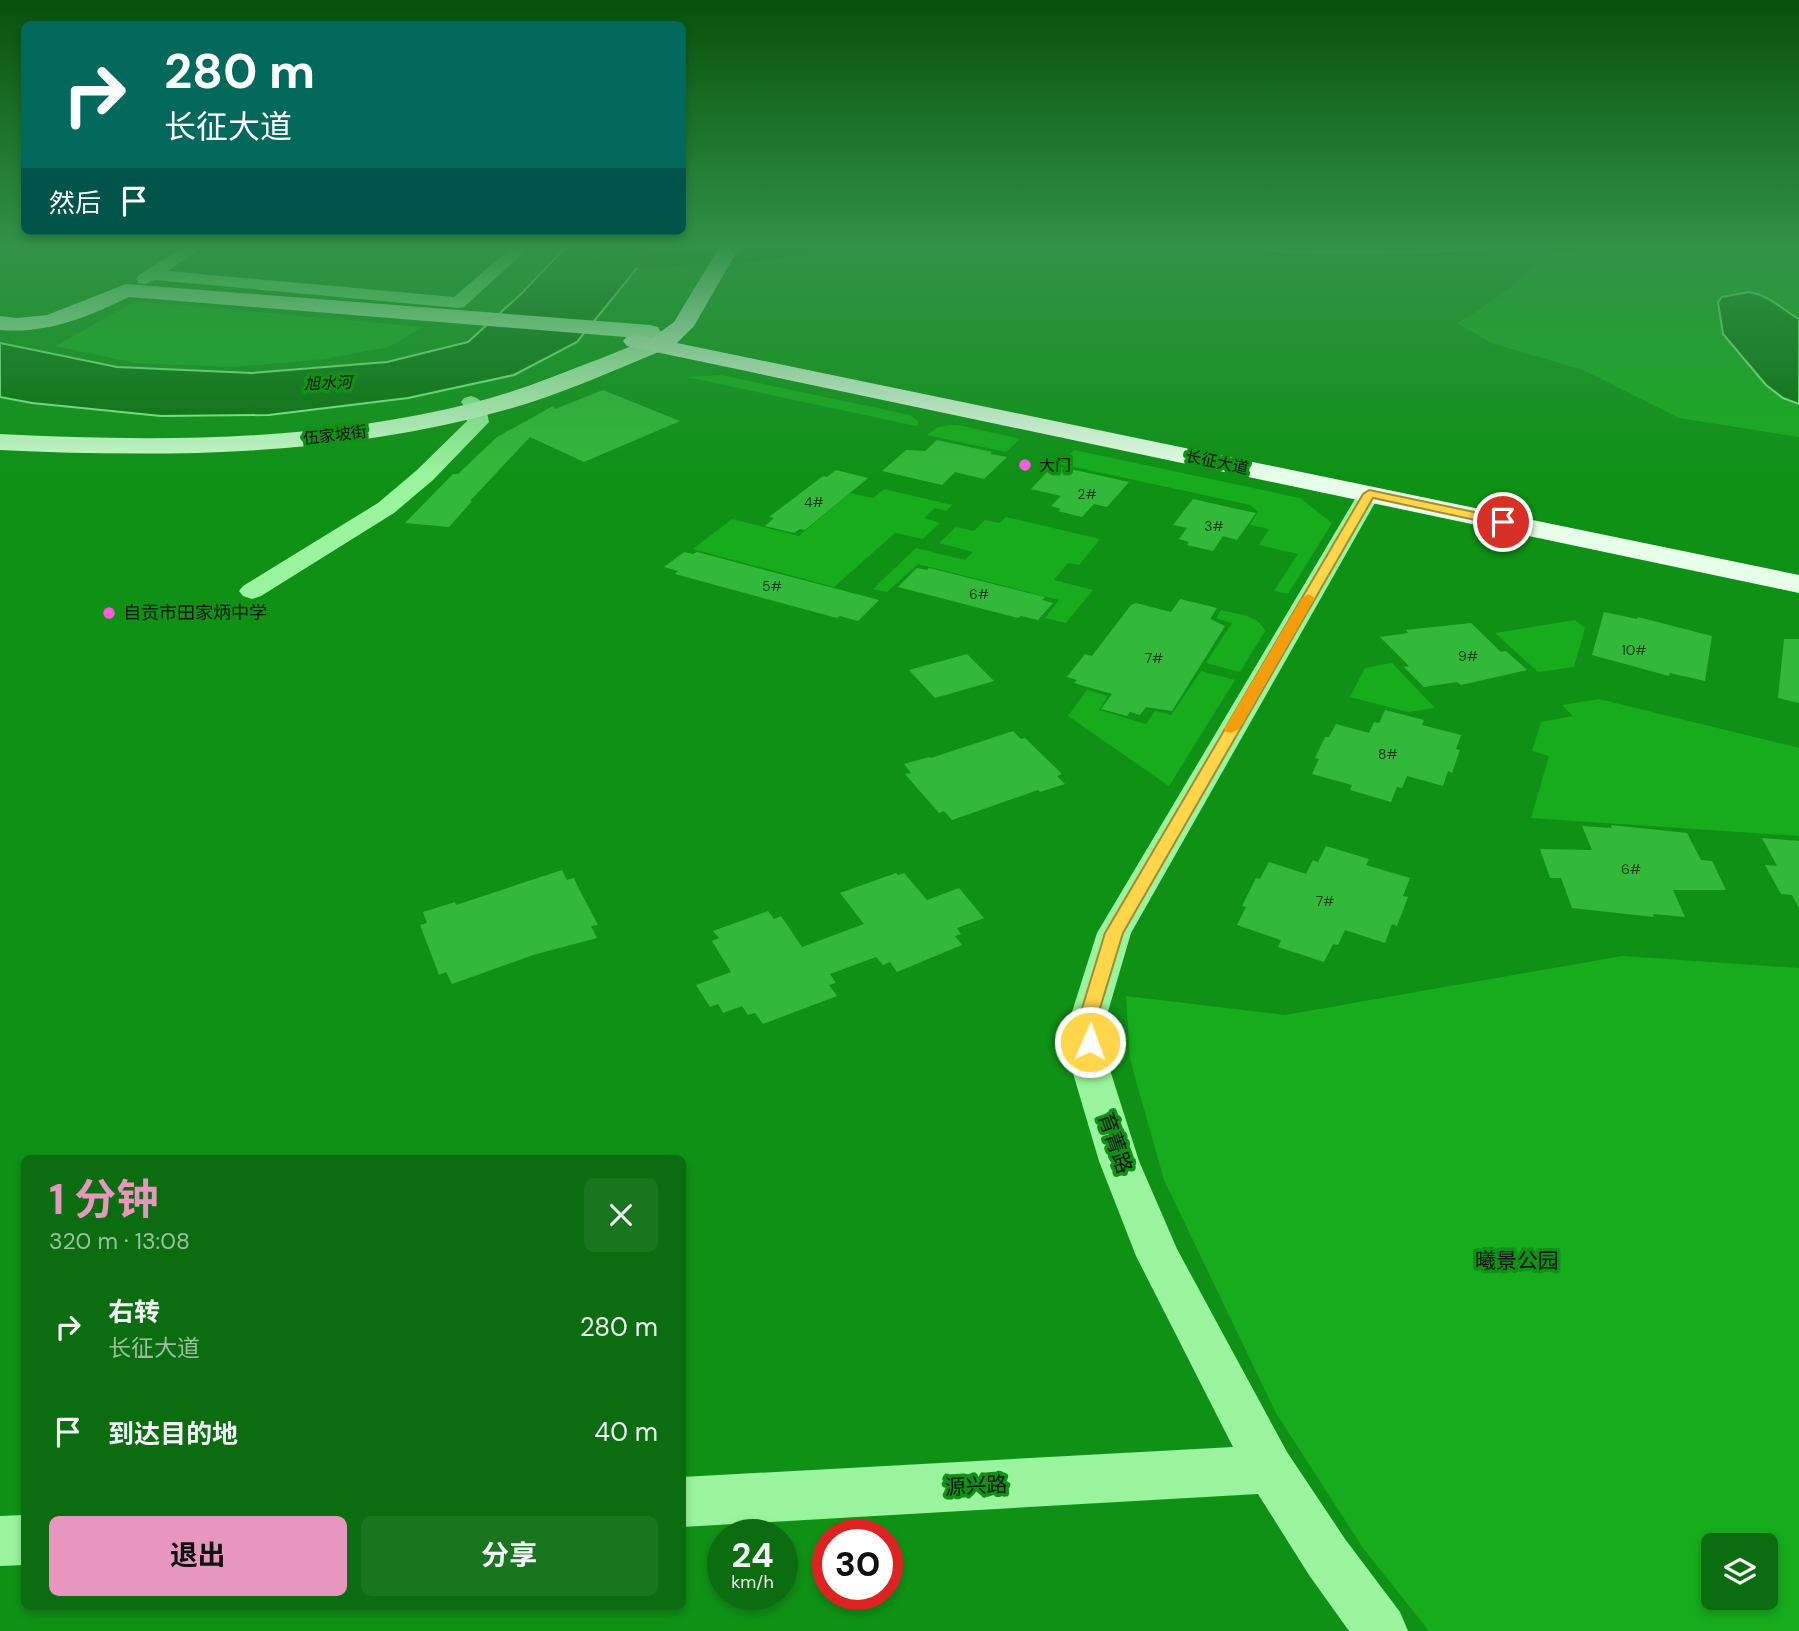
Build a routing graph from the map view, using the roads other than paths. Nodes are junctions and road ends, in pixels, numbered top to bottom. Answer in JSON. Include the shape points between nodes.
{"nodes":[{"id":1,"x":51,"y":322,"type":"edge"},
{"id":2,"x":464,"y":322,"type":"edge"},
{"id":3,"x":685,"y":322,"type":"edge"},
{"id":4,"x":0,"y":323,"type":"edge"},
{"id":5,"x":639,"y":337,"type":"junction"},
{"id":6,"x":474,"y":406,"type":"junction"},
{"id":7,"x":0,"y":432,"type":"edge"},
{"id":8,"x":0,"y":442,"type":"edge"},
{"id":9,"x":1369,"y":494,"type":"junction"},
{"id":10,"x":1799,"y":568,"type":"edge"},
{"id":11,"x":1799,"y":584,"type":"edge"},
{"id":12,"x":252,"y":592,"type":"dead end"},
{"id":13,"x":1269,"y":1469,"type":"junction"},
{"id":14,"x":686,"y":1502,"type":"edge"},
{"id":15,"x":21,"y":1539,"type":"edge"},
{"id":16,"x":0,"y":1541,"type":"edge"},
{"id":17,"x":1381,"y":1631,"type":"edge"}],
"edges":[{"from":1,"to":4,"type":"street"},
{"from":2,"to":5,"type":"street"},
{"from":3,"to":5,"type":"main road"},
{"from":5,"to":6,"type":"street","name":"伍家坡街","via":[[531,394]]},
{"from":5,"to":9,"type":"main road","name":"长征大道"},
{"from":5,"to":10,"type":"main road","name":"长征大道"},
{"from":6,"to":7,"type":"street","name":"伍家坡街","via":[[339,428],[262,433],[82,437]]},
{"from":6,"to":8,"type":"street","name":"伍家坡街","via":[[338,437],[260,443]]},
{"from":6,"to":12,"type":"street","via":[[478,422],[386,508]]},
{"from":9,"to":11,"type":"main road","name":"长征大道"},
{"from":9,"to":13,"type":"street","name":"育菁路","via":[[1120,921],[1089,1015],[1091,1070],[1119,1161],[1158,1256]]},
{"from":13,"to":14,"type":"street","name":"源兴路"},
{"from":13,"to":17,"type":"street","name":"育菁路"},
{"from":15,"to":16,"type":"street"}]}
